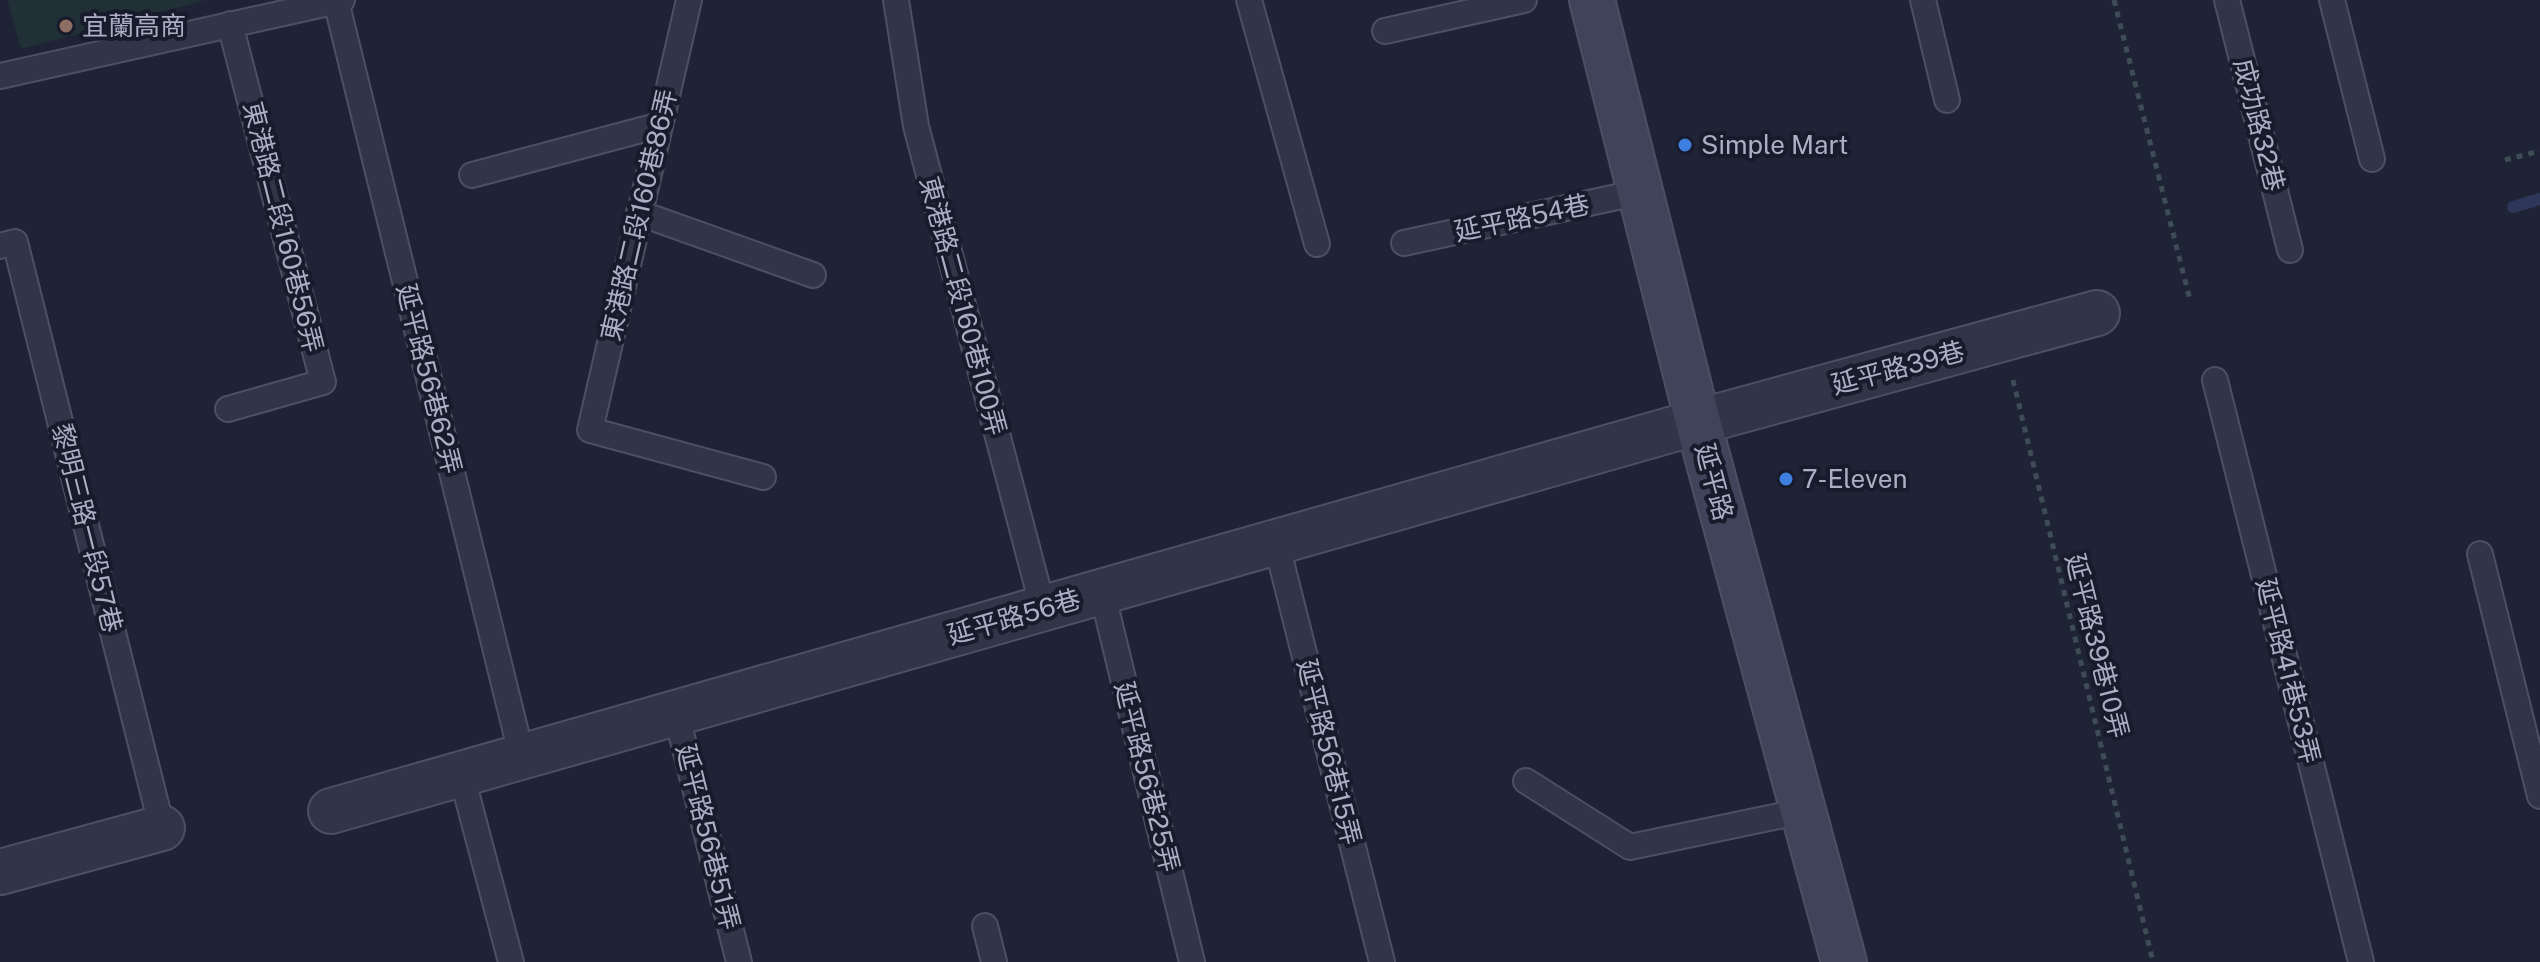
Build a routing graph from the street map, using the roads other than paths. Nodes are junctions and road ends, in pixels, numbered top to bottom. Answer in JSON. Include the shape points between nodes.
{"nodes":[{"id":1,"x":689,"y":0,"type":"edge"},
{"id":2,"x":896,"y":0,"type":"edge"},
{"id":3,"x":1249,"y":0,"type":"edge"},
{"id":4,"x":1524,"y":0,"type":"edge"},
{"id":5,"x":1592,"y":0,"type":"edge"},
{"id":6,"x":1923,"y":0,"type":"edge"},
{"id":7,"x":2227,"y":0,"type":"edge"},
{"id":8,"x":2332,"y":0,"type":"edge"},
{"id":9,"x":339,"y":1,"type":"edge"},
{"id":10,"x":230,"y":24,"type":"junction"},
{"id":11,"x":1385,"y":31,"type":"dead end"},
{"id":12,"x":0,"y":76,"type":"edge"},
{"id":13,"x":1947,"y":100,"type":"dead end"},
{"id":14,"x":660,"y":125,"type":"junction"},
{"id":15,"x":2372,"y":159,"type":"dead end"},
{"id":16,"x":472,"y":175,"type":"dead end"},
{"id":17,"x":1640,"y":192,"type":"junction"},
{"id":18,"x":639,"y":213,"type":"junction"},
{"id":19,"x":1404,"y":243,"type":"dead end"},
{"id":20,"x":1317,"y":244,"type":"dead end"},
{"id":21,"x":0,"y":246,"type":"edge"},
{"id":22,"x":2290,"y":250,"type":"dead end"},
{"id":23,"x":813,"y":275,"type":"dead end"},
{"id":24,"x":2097,"y":313,"type":"dead end"},
{"id":25,"x":2215,"y":380,"type":"dead end"},
{"id":26,"x":228,"y":409,"type":"dead end"},
{"id":27,"x":1698,"y":422,"type":"junction"},
{"id":28,"x":763,"y":477,"type":"dead end"},
{"id":29,"x":1276,"y":542,"type":"junction"},
{"id":30,"x":2480,"y":554,"type":"dead end"},
{"id":31,"x":1102,"y":592,"type":"junction"},
{"id":32,"x":1043,"y":608,"type":"junction"},
{"id":33,"x":676,"y":713,"type":"junction"},
{"id":34,"x":522,"y":757,"type":"junction"},
{"id":35,"x":461,"y":773,"type":"junction"},
{"id":36,"x":1526,"y":781,"type":"dead end"},
{"id":37,"x":2540,"y":796,"type":"edge"},
{"id":38,"x":331,"y":811,"type":"dead end"},
{"id":39,"x":1803,"y":811,"type":"junction"},
{"id":40,"x":162,"y":828,"type":"joint"},
{"id":41,"x":0,"y":872,"type":"edge"},
{"id":42,"x":985,"y":926,"type":"dead end"},
{"id":43,"x":511,"y":962,"type":"edge"},
{"id":44,"x":739,"y":962,"type":"edge"},
{"id":45,"x":994,"y":962,"type":"edge"},
{"id":46,"x":1192,"y":962,"type":"edge"},
{"id":47,"x":1382,"y":962,"type":"edge"},
{"id":48,"x":1844,"y":962,"type":"edge"},
{"id":49,"x":2361,"y":962,"type":"edge"}],
"edges":[{"from":1,"to":14,"type":"lane","name":"東港路二段160巷86弄"},
{"from":2,"to":32,"type":"lane","name":"東港路二段160巷100弄","via":[[916,126]]},
{"from":3,"to":20,"type":"lane"},
{"from":4,"to":11,"type":"lane"},
{"from":5,"to":17,"type":"main road","name":"延平路"},
{"from":6,"to":13,"type":"lane"},
{"from":7,"to":22,"type":"lane","name":"成功路32巷"},
{"from":8,"to":15,"type":"lane"},
{"from":9,"to":10,"type":"lane"},
{"from":9,"to":34,"type":"lane","name":"延平路56巷62弄"},
{"from":10,"to":12,"type":"lane"},
{"from":10,"to":26,"type":"lane","name":"東港路二段160巷56弄","via":[[323,382]]},
{"from":14,"to":16,"type":"lane"},
{"from":14,"to":18,"type":"lane","name":"東港路二段160巷86弄"},
{"from":17,"to":19,"type":"lane","name":"延平路54巷"},
{"from":17,"to":27,"type":"main road","name":"延平路"},
{"from":18,"to":23,"type":"lane"},
{"from":18,"to":28,"type":"lane","name":"東港路二段160巷86弄","via":[[590,430]]},
{"from":21,"to":40,"type":"lane","name":"黎明三路一段57巷","via":[[15,242]]},
{"from":24,"to":27,"type":"street","name":"延平路39巷"},
{"from":25,"to":49,"type":"lane","name":"延平路41巷53弄"},
{"from":27,"to":29,"type":"street","name":"延平路56巷"},
{"from":27,"to":39,"type":"main road","name":"延平路"},
{"from":29,"to":31,"type":"street","name":"延平路56巷"},
{"from":29,"to":47,"type":"lane","name":"延平路56巷15弄"},
{"from":30,"to":37,"type":"lane"},
{"from":31,"to":32,"type":"street","name":"延平路56巷"},
{"from":31,"to":46,"type":"lane","name":"延平路56巷25弄"},
{"from":32,"to":33,"type":"street","name":"延平路56巷"},
{"from":33,"to":34,"type":"street","name":"延平路56巷"},
{"from":33,"to":44,"type":"lane","name":"延平路56巷51弄"},
{"from":34,"to":35,"type":"street","name":"延平路56巷"},
{"from":35,"to":38,"type":"street","name":"延平路56巷"},
{"from":35,"to":43,"type":"lane"},
{"from":36,"to":39,"type":"lane","via":[[1630,847]]},
{"from":39,"to":48,"type":"main road","name":"延平路"},
{"from":40,"to":41,"type":"street"},
{"from":42,"to":45,"type":"lane"}]}
